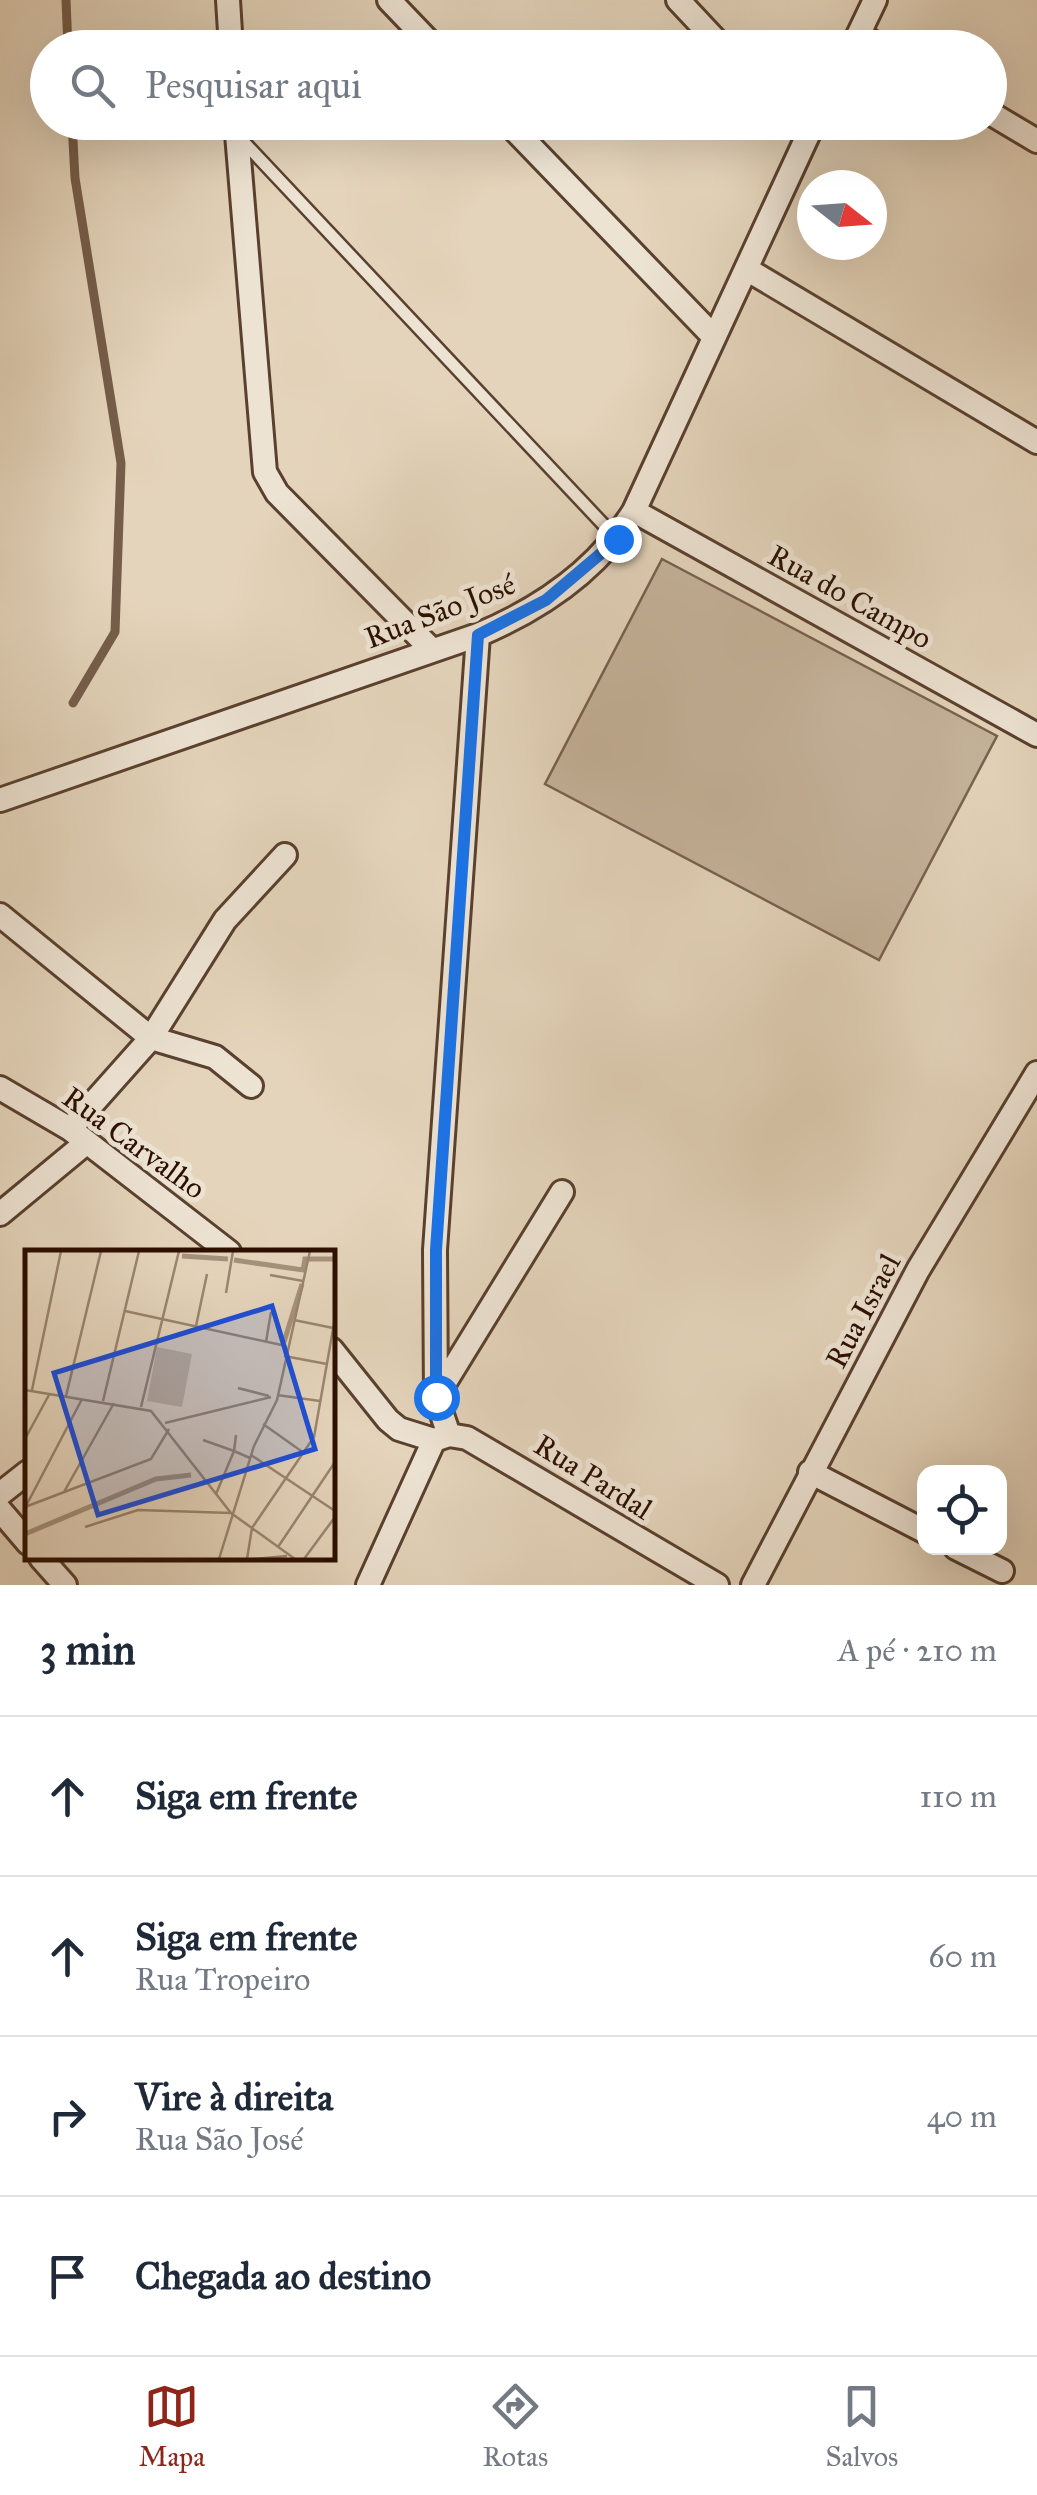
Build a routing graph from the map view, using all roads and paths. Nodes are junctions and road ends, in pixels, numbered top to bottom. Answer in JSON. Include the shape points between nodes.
{"nodes":[{"id":1,"x":228,"y":0,"type":"edge"},
{"id":2,"x":389,"y":0,"type":"edge"},
{"id":3,"x":678,"y":0,"type":"edge"},
{"id":4,"x":875,"y":0,"type":"edge"},
{"id":5,"x":230,"y":30,"type":"edge"},
{"id":6,"x":418,"y":30,"type":"edge"},
{"id":7,"x":706,"y":30,"type":"edge"},
{"id":8,"x":861,"y":30,"type":"edge"},
{"id":9,"x":1007,"y":122,"type":"edge"},
{"id":10,"x":237,"y":140,"type":"edge"},
{"id":11,"x":246,"y":140,"type":"edge"},
{"id":12,"x":524,"y":140,"type":"edge"},
{"id":13,"x":801,"y":140,"type":"edge"},
{"id":14,"x":1037,"y":141,"type":"edge"},
{"id":15,"x":748,"y":270,"type":"junction"},
{"id":16,"x":714,"y":338,"type":"junction"},
{"id":17,"x":1037,"y":442,"type":"edge"},
{"id":18,"x":634,"y":512,"type":"junction"},
{"id":19,"x":618,"y":539,"type":"junction"},
{"id":20,"x":478,"y":635,"type":"junction"},
{"id":21,"x":431,"y":649,"type":"junction"},
{"id":22,"x":1037,"y":735,"type":"edge"},
{"id":23,"x":0,"y":800,"type":"edge"},
{"id":24,"x":284,"y":854,"type":"dead end"},
{"id":25,"x":0,"y":916,"type":"edge"},
{"id":26,"x":150,"y":1038,"type":"junction"},
{"id":27,"x":1037,"y":1073,"type":"edge"},
{"id":28,"x":251,"y":1086,"type":"dead end"},
{"id":29,"x":0,"y":1088,"type":"edge"},
{"id":30,"x":78,"y":1135,"type":"junction"},
{"id":31,"x":562,"y":1192,"type":"dead end"},
{"id":32,"x":0,"y":1214,"type":"edge"},
{"id":33,"x":226,"y":1250,"type":"edge"},
{"id":34,"x":335,"y":1354,"type":"edge"},
{"id":35,"x":436,"y":1397,"type":"junction"},
{"id":36,"x":442,"y":1438,"type":"junction"},
{"id":37,"x":810,"y":1472,"type":"junction"},
{"id":38,"x":25,"y":1474,"type":"edge"},
{"id":39,"x":0,"y":1494,"type":"edge"},
{"id":40,"x":0,"y":1510,"type":"edge"},
{"id":41,"x":917,"y":1527,"type":"edge"},
{"id":42,"x":25,"y":1539,"type":"edge"},
{"id":43,"x":970,"y":1555,"type":"edge"},
{"id":44,"x":43,"y":1560,"type":"edge"},
{"id":45,"x":1002,"y":1571,"type":"dead end"},
{"id":46,"x":673,"y":1575,"type":"edge"},
{"id":47,"x":65,"y":1585,"type":"edge"},
{"id":48,"x":368,"y":1585,"type":"edge"},
{"id":49,"x":717,"y":1585,"type":"edge"},
{"id":50,"x":753,"y":1585,"type":"edge"}],
"edges":[{"from":1,"to":5,"type":"street"},
{"from":2,"to":6,"type":"street"},
{"from":3,"to":7,"type":"street"},
{"from":4,"to":8,"type":"street"},
{"from":9,"to":14,"type":"street"},
{"from":10,"to":21,"type":"street","via":[[265,472],[277,494]]},
{"from":11,"to":19,"type":"lane"},
{"from":12,"to":16,"type":"street"},
{"from":13,"to":15,"type":"street","name":"Rua São José"},
{"from":15,"to":16,"type":"street","name":"Rua São José"},
{"from":15,"to":17,"type":"street"},
{"from":16,"to":18,"type":"street","name":"Rua São José"},
{"from":18,"to":19,"type":"street","name":"Rua São José"},
{"from":18,"to":22,"type":"street","name":"Rua do Campo"},
{"from":19,"to":20,"type":"street","name":"Rua São José","via":[[546,600]]},
{"from":20,"to":21,"type":"street","name":"Rua São José"},
{"from":20,"to":35,"type":"street","via":[[436,1250]]},
{"from":21,"to":23,"type":"street","name":"Rua São José"},
{"from":24,"to":26,"type":"street","via":[[226,920]]},
{"from":25,"to":26,"type":"street"},
{"from":26,"to":28,"type":"street","via":[[215,1056]]},
{"from":26,"to":30,"type":"street"},
{"from":27,"to":37,"type":"street","name":"Rua Israel","via":[[918,1270]]},
{"from":29,"to":30,"type":"street","name":"Rua Carvalho"},
{"from":30,"to":32,"type":"street"},
{"from":30,"to":33,"type":"street","name":"Rua Carvalho"},
{"from":31,"to":35,"type":"street"},
{"from":34,"to":36,"type":"street","via":[[399,1429]]},
{"from":35,"to":36,"type":"street"},
{"from":36,"to":46,"type":"street","name":"Rua Pardal","via":[[467,1438],[502,1456]]},
{"from":36,"to":48,"type":"street"},
{"from":37,"to":41,"type":"street"},
{"from":37,"to":50,"type":"street","name":"Rua Israel"},
{"from":38,"to":39,"type":"street"},
{"from":40,"to":42,"type":"street"},
{"from":43,"to":45,"type":"street"},
{"from":44,"to":47,"type":"street"},
{"from":46,"to":49,"type":"street","name":"Rua Pardal"}]}
